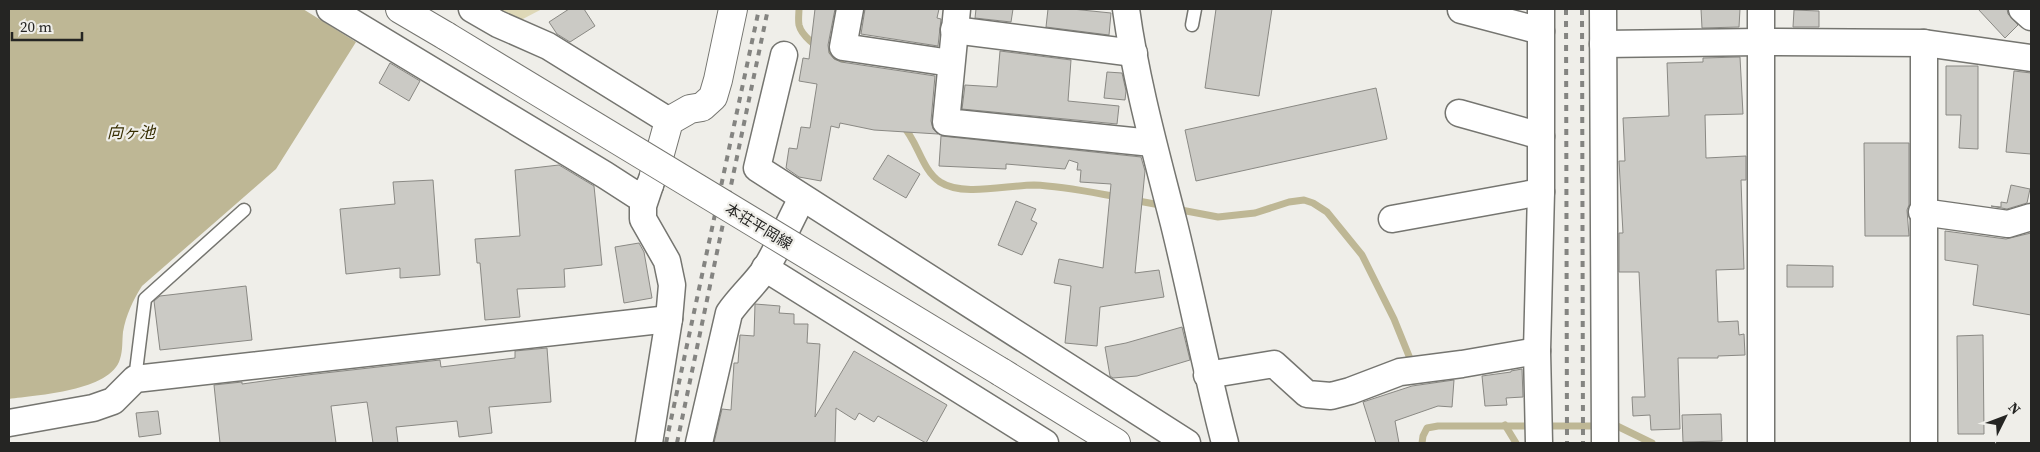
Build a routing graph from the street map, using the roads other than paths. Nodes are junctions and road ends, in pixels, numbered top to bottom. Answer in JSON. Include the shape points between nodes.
{"nodes":[{"id":1,"x":330,"y":9,"type":"edge"},
{"id":2,"x":400,"y":9,"type":"edge"},
{"id":3,"x":472,"y":9,"type":"edge"},
{"id":4,"x":733,"y":9,"type":"edge"},
{"id":5,"x":850,"y":9,"type":"edge"},
{"id":6,"x":1126,"y":9,"type":"edge"},
{"id":7,"x":1194,"y":9,"type":"edge"},
{"id":8,"x":1603,"y":9,"type":"edge"},
{"id":9,"x":1761,"y":9,"type":"edge"},
{"id":10,"x":2022,"y":9,"type":"edge"},
{"id":11,"x":1461,"y":10,"type":"edge"},
{"id":12,"x":2031,"y":17,"type":"edge"},
{"id":13,"x":955,"y":20,"type":"edge"},
{"id":14,"x":1541,"y":20,"type":"edge"},
{"id":15,"x":1192,"y":25,"type":"dead end"},
{"id":16,"x":1760,"y":42,"type":"junction"},
{"id":17,"x":1924,"y":43,"type":"junction"},
{"id":18,"x":1603,"y":44,"type":"junction"},
{"id":19,"x":1134,"y":53,"type":"junction"},
{"id":20,"x":784,"y":55,"type":"dead end"},
{"id":21,"x":2031,"y":58,"type":"edge"},
{"id":22,"x":951,"y":64,"type":"junction"},
{"id":23,"x":1459,"y":113,"type":"dead end"},
{"id":24,"x":669,"y":121,"type":"junction"},
{"id":25,"x":1541,"y":136,"type":"junction"},
{"id":26,"x":1152,"y":143,"type":"junction"},
{"id":27,"x":605,"y":175,"type":"junction"},
{"id":28,"x":652,"y":180,"type":"junction"},
{"id":29,"x":1541,"y":192,"type":"junction"},
{"id":30,"x":802,"y":198,"type":"junction"},
{"id":31,"x":244,"y":210,"type":"dead end"},
{"id":32,"x":1922,"y":212,"type":"junction"},
{"id":33,"x":2031,"y":217,"type":"edge"},
{"id":34,"x":1392,"y":219,"type":"dead end"},
{"id":35,"x":657,"y":243,"type":"junction"},
{"id":36,"x":765,"y":268,"type":"junction"},
{"id":37,"x":669,"y":319,"type":"junction"},
{"id":38,"x":1537,"y":351,"type":"junction"},
{"id":39,"x":1207,"y":375,"type":"junction"},
{"id":40,"x":134,"y":379,"type":"junction"},
{"id":41,"x":9,"y":423,"type":"edge"},
{"id":42,"x":1026,"y":439,"type":"edge"},
{"id":43,"x":649,"y":443,"type":"edge"},
{"id":44,"x":699,"y":443,"type":"edge"},
{"id":45,"x":1116,"y":443,"type":"edge"},
{"id":46,"x":1187,"y":443,"type":"edge"},
{"id":47,"x":1226,"y":443,"type":"edge"},
{"id":48,"x":1539,"y":443,"type":"edge"},
{"id":49,"x":1605,"y":443,"type":"edge"},
{"id":50,"x":1761,"y":443,"type":"edge"},
{"id":51,"x":1924,"y":443,"type":"edge"}],
"edges":[{"from":1,"to":27,"type":"street"},
{"from":2,"to":45,"type":"main road","name":"本荘平岡線","bridge":true},
{"from":3,"to":24,"type":"street","via":[[548,46]]},
{"from":4,"to":24,"type":"main road","via":[[713,97],[702,107],[690,109]]},
{"from":5,"to":22,"type":"street","via":[[843,47]]},
{"from":6,"to":19,"type":"street"},
{"from":7,"to":15,"type":"lane"},
{"from":8,"to":18,"type":"street"},
{"from":9,"to":16,"type":"street"},
{"from":10,"to":12,"type":"street"},
{"from":11,"to":14,"type":"street"},
{"from":13,"to":19,"type":"street"},
{"from":13,"to":22,"type":"street"},
{"from":14,"to":25,"type":"street"},
{"from":16,"to":17,"type":"street"},
{"from":16,"to":18,"type":"street"},
{"from":16,"to":50,"type":"street"},
{"from":17,"to":21,"type":"street"},
{"from":17,"to":32,"type":"street"},
{"from":18,"to":49,"type":"street"},
{"from":19,"to":26,"type":"street"},
{"from":20,"to":30,"type":"street","via":[[757,168]]},
{"from":22,"to":26,"type":"street","via":[[946,122]]},
{"from":23,"to":25,"type":"street"},
{"from":24,"to":28,"type":"main road"},
{"from":25,"to":29,"type":"street"},
{"from":26,"to":39,"type":"street","via":[[1174,224]]},
{"from":27,"to":28,"type":"street","via":[[636,195],[644,193]]},
{"from":27,"to":35,"type":"street"},
{"from":28,"to":35,"type":"street","via":[[643,219]]},
{"from":29,"to":34,"type":"street"},
{"from":29,"to":38,"type":"street"},
{"from":30,"to":36,"type":"street"},
{"from":30,"to":46,"type":"street"},
{"from":31,"to":40,"type":"lane","via":[[145,300]]},
{"from":32,"to":33,"type":"street","via":[[2008,224]]},
{"from":32,"to":51,"type":"street"},
{"from":35,"to":37,"type":"street","via":[[670,271]]},
{"from":36,"to":42,"type":"street"},
{"from":36,"to":44,"type":"street","via":[[729,314]]},
{"from":37,"to":40,"type":"street"},
{"from":37,"to":43,"type":"street"},
{"from":38,"to":39,"type":"street","via":[[1400,372],[1331,396],[1307,394],[1274,364]]},
{"from":38,"to":48,"type":"street"},
{"from":39,"to":47,"type":"street"},
{"from":40,"to":41,"type":"street","via":[[114,401],[93,408]]}]}
